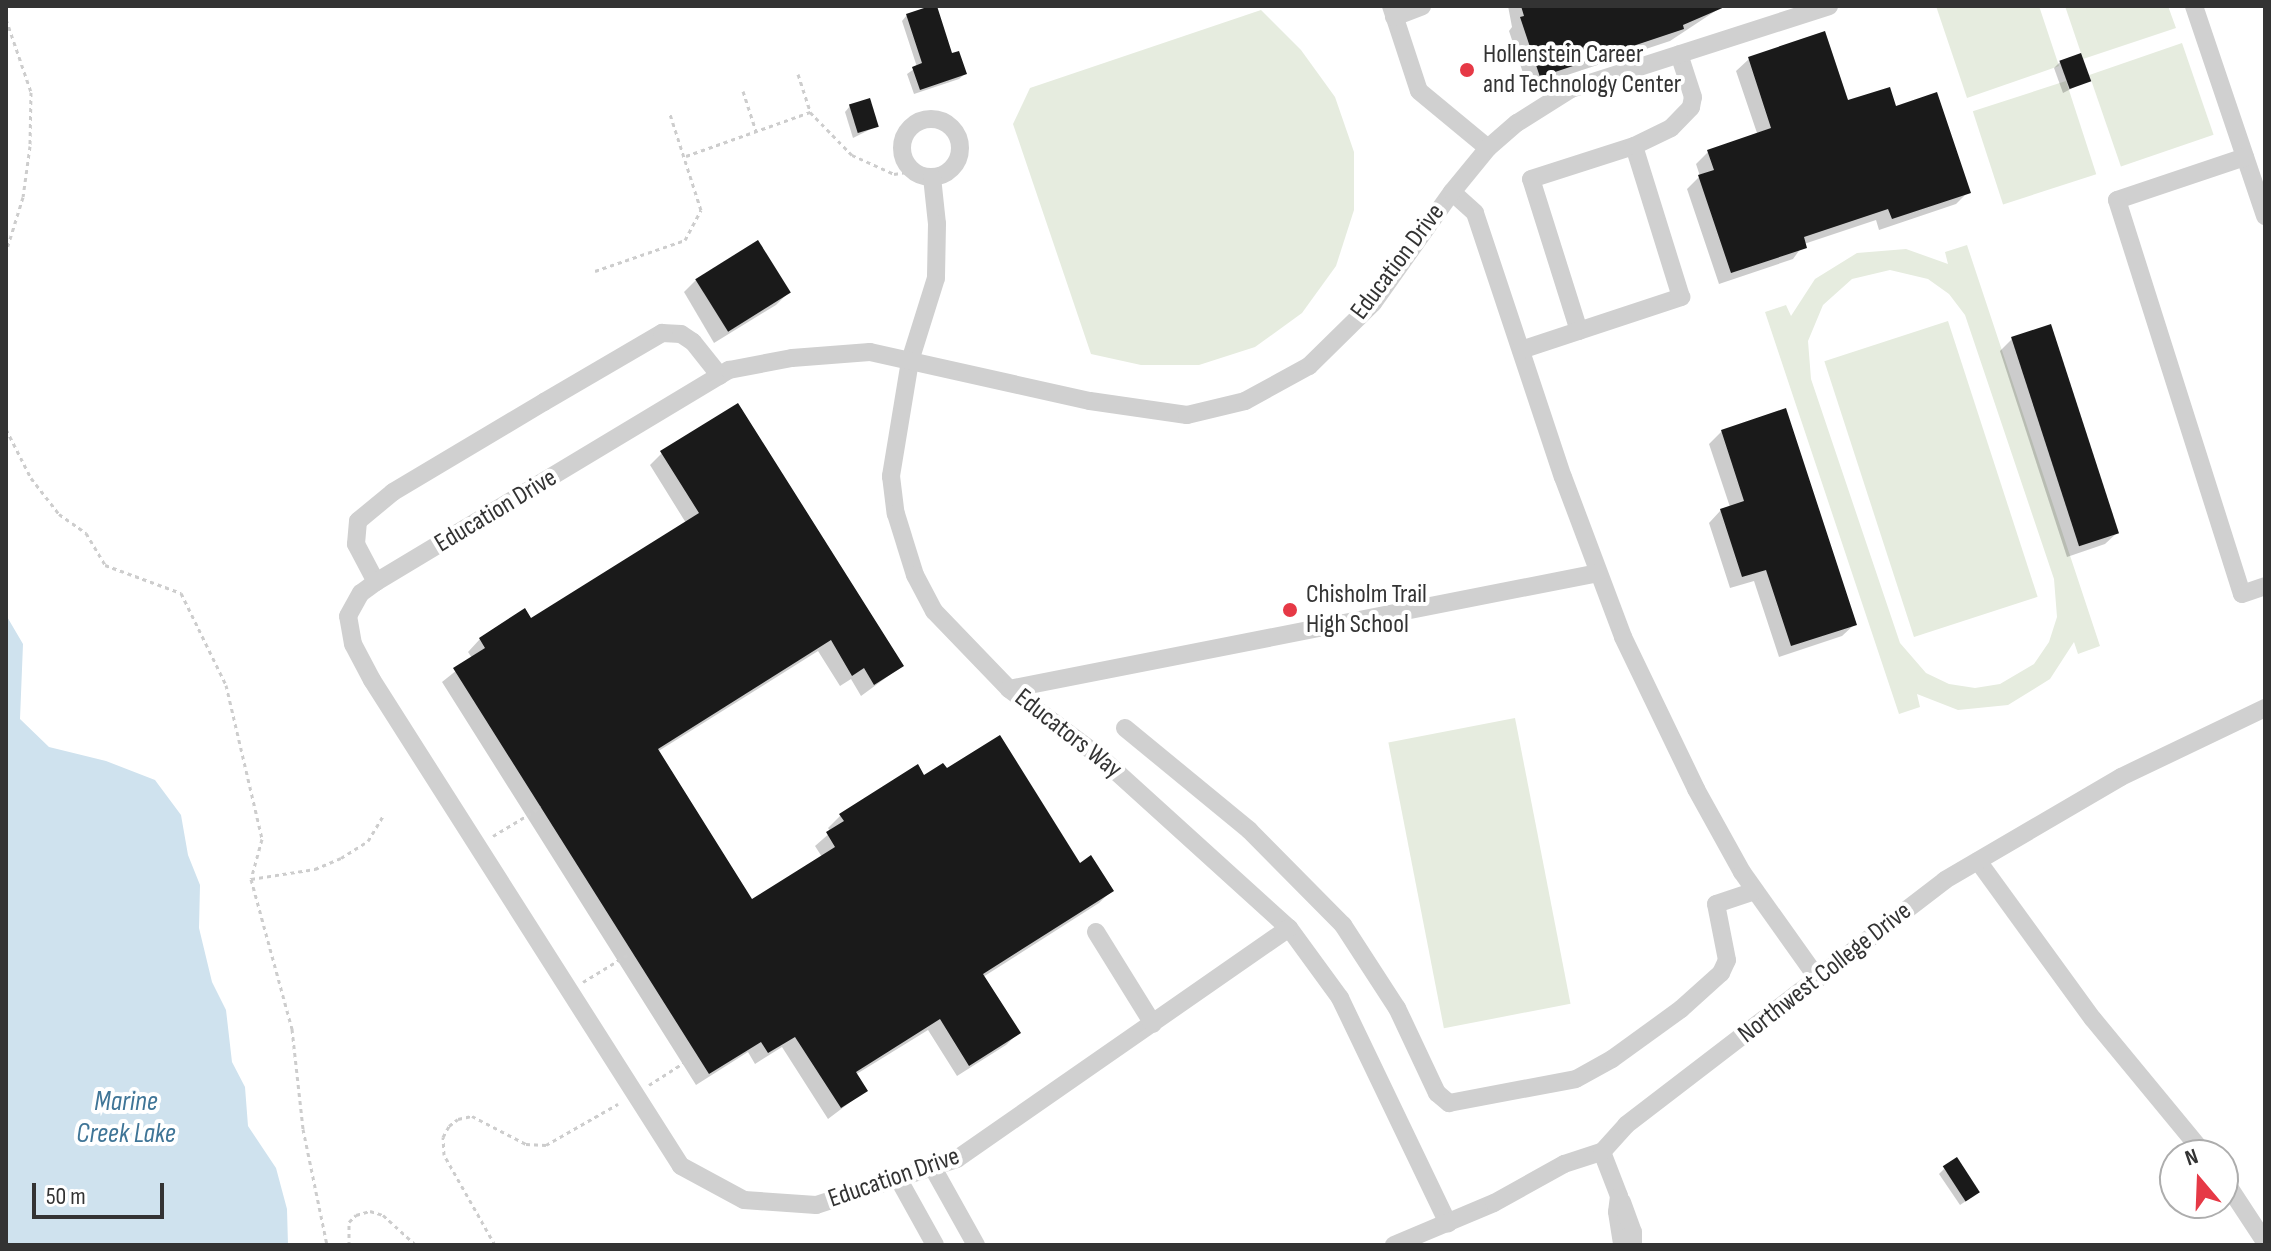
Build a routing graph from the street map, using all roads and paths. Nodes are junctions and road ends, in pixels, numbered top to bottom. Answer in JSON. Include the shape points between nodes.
{"nodes":[{"id":1,"x":1422,"y":6,"type":"edge"},
{"id":2,"x":1829,"y":6,"type":"edge"},
{"id":3,"x":2194,"y":6,"type":"edge"},
{"id":4,"x":1393,"y":11,"type":"edge"},
{"id":5,"x":6,"y":19,"type":"edge"},
{"id":6,"x":1679,"y":54,"type":"junction"},
{"id":7,"x":798,"y":74,"type":"dead end"},
{"id":8,"x":743,"y":91,"type":"dead end"},
{"id":9,"x":810,"y":112,"type":"junction"},
{"id":10,"x":670,"y":114,"type":"dead end"},
{"id":11,"x":756,"y":131,"type":"junction"},
{"id":12,"x":1634,"y":146,"type":"junction"},
{"id":13,"x":1488,"y":148,"type":"junction"},
{"id":14,"x":685,"y":156,"type":"junction"},
{"id":15,"x":2245,"y":157,"type":"junction"},
{"id":16,"x":923,"y":174,"type":"joint"},
{"id":17,"x":1452,"y":192,"type":"junction"},
{"id":18,"x":2265,"y":216,"type":"edge"},
{"id":19,"x":6,"y":252,"type":"edge"},
{"id":20,"x":595,"y":271,"type":"dead end"},
{"id":21,"x":1579,"y":331,"type":"junction"},
{"id":22,"x":1521,"y":350,"type":"junction"},
{"id":23,"x":910,"y":361,"type":"junction"},
{"id":24,"x":720,"y":376,"type":"junction"},
{"id":25,"x":6,"y":429,"type":"edge"},
{"id":26,"x":1598,"y":573,"type":"junction"},
{"id":27,"x":376,"y":582,"type":"junction"},
{"id":28,"x":2265,"y":586,"type":"edge"},
{"id":29,"x":1009,"y":689,"type":"junction"},
{"id":30,"x":2265,"y":708,"type":"edge"},
{"id":31,"x":1125,"y":728,"type":"dead end"},
{"id":32,"x":541,"y":807,"type":"dead end"},
{"id":33,"x":383,"y":816,"type":"dead end"},
{"id":34,"x":493,"y":836,"type":"dead end"},
{"id":35,"x":1978,"y":861,"type":"junction"},
{"id":36,"x":251,"y":879,"type":"junction"},
{"id":37,"x":1755,"y":891,"type":"junction"},
{"id":38,"x":1289,"y":928,"type":"junction"},
{"id":39,"x":1096,"y":932,"type":"dead end"},
{"id":40,"x":632,"y":952,"type":"dead end"},
{"id":41,"x":1818,"y":979,"type":"junction"},
{"id":42,"x":583,"y":982,"type":"dead end"},
{"id":43,"x":1153,"y":1024,"type":"junction"},
{"id":44,"x":696,"y":1055,"type":"dead end"},
{"id":45,"x":639,"y":1091,"type":"dead end"},
{"id":46,"x":618,"y":1104,"type":"dead end"},
{"id":47,"x":2192,"y":1139,"type":"edge"},
{"id":48,"x":1602,"y":1152,"type":"junction"},
{"id":49,"x":933,"y":1168,"type":"junction"},
{"id":50,"x":899,"y":1180,"type":"junction"},
{"id":51,"x":1619,"y":1196,"type":"junction"},
{"id":52,"x":2239,"y":1202,"type":"edge"},
{"id":53,"x":1448,"y":1223,"type":"junction"},
{"id":54,"x":2265,"y":1242,"type":"edge"},
{"id":55,"x":327,"y":1245,"type":"edge"},
{"id":56,"x":349,"y":1245,"type":"edge"},
{"id":57,"x":416,"y":1245,"type":"edge"},
{"id":58,"x":495,"y":1245,"type":"edge"},
{"id":59,"x":935,"y":1245,"type":"edge"},
{"id":60,"x":976,"y":1245,"type":"edge"},
{"id":61,"x":1394,"y":1245,"type":"edge"},
{"id":62,"x":1622,"y":1245,"type":"edge"},
{"id":63,"x":1633,"y":1245,"type":"edge"}],
"edges":[{"from":1,"to":4,"type":"street"},
{"from":2,"to":6,"type":"street","name":"Education Drive"},
{"from":3,"to":15,"type":"street"},
{"from":4,"to":13,"type":"street","via":[[1419,91]]},
{"from":5,"to":19,"type":"path","via":[[31,92],[23,197]]},
{"from":6,"to":12,"type":"street","via":[[1693,97],[1691,107],[1671,128]]},
{"from":6,"to":13,"type":"street","name":"Education Drive","via":[[1571,89]]},
{"from":7,"to":9,"type":"path"},
{"from":8,"to":11,"type":"path"},
{"from":9,"to":11,"type":"path"},
{"from":9,"to":16,"type":"path","via":[[856,158],[894,174]]},
{"from":10,"to":14,"type":"path"},
{"from":11,"to":14,"type":"path"},
{"from":12,"to":21,"type":"street","via":[[1681,297]]},
{"from":12,"to":21,"type":"street","via":[[1531,179]]},
{"from":13,"to":17,"type":"street","name":"Education Drive"},
{"from":14,"to":20,"type":"path","via":[[701,210],[685,240]]},
{"from":15,"to":18,"type":"street"},
{"from":15,"to":28,"type":"street","via":[[2117,200],[2242,594]]},
{"from":16,"to":23,"type":"street","name":"Educators Way","via":[[937,224],[936,278]]},
{"from":17,"to":22,"type":"street","via":[[1475,213]]},
{"from":17,"to":23,"type":"street","name":"Education Drive","via":[[1373,303],[1309,366],[1245,401],[1187,415],[1090,401]]},
{"from":21,"to":22,"type":"street"},
{"from":22,"to":26,"type":"street"},
{"from":23,"to":24,"type":"street","name":"Education Drive","via":[[870,352],[839,354],[777,361]]},
{"from":23,"to":29,"type":"street","name":"Educators Way","via":[[891,476],[902,536],[934,611]]},
{"from":24,"to":27,"type":"street","name":"Education Drive"},
{"from":24,"to":27,"type":"street","via":[[693,342],[681,334],[662,333],[393,492],[358,521],[355,531],[356,544]]},
{"from":25,"to":36,"type":"path","via":[[31,478],[59,514],[86,533],[105,565],[181,593],[226,685],[258,812],[262,839]]},
{"from":26,"to":29,"type":"street"},
{"from":26,"to":37,"type":"street","via":[[1696,789]]},
{"from":27,"to":50,"type":"street","name":"Education Drive","via":[[361,593],[348,616],[353,644],[681,1166],[744,1200],[816,1205]]},
{"from":29,"to":38,"type":"street","name":"Educators Way","via":[[1099,756]]},
{"from":30,"to":35,"type":"street","name":"Northwest College Drive","via":[[2121,777]]},
{"from":31,"to":37,"type":"street","via":[[1249,830],[1343,925],[1397,1008],[1437,1093],[1449,1103],[1576,1079],[1612,1059],[1721,973],[1727,960],[1716,904]]},
{"from":32,"to":34,"type":"path"},
{"from":33,"to":36,"type":"path","via":[[368,841],[341,858],[315,869]]},
{"from":35,"to":41,"type":"street","name":"Northwest College Drive","via":[[1945,880]]},
{"from":35,"to":47,"type":"street","via":[[2093,1019]]},
{"from":36,"to":55,"type":"path","via":[[292,1029],[303,1129]]},
{"from":37,"to":41,"type":"street"},
{"from":38,"to":43,"type":"street","name":"Education Drive"},
{"from":38,"to":53,"type":"street","name":"Educators Way","via":[[1340,998]]},
{"from":39,"to":43,"type":"street"},
{"from":40,"to":42,"type":"path"},
{"from":41,"to":48,"type":"street","name":"Northwest College Drive","via":[[1626,1125]]},
{"from":43,"to":49,"type":"street","name":"Education Drive","via":[[957,1159]]},
{"from":44,"to":45,"type":"path"},
{"from":46,"to":58,"type":"path","via":[[554,1143],[539,1146],[472,1116],[458,1119],[445,1131],[444,1155]]},
{"from":48,"to":51,"type":"street"},
{"from":48,"to":53,"type":"street","name":"Northwest College Drive","via":[[1564,1164]]},
{"from":49,"to":50,"type":"street","name":"Education Drive"},
{"from":49,"to":60,"type":"street"},
{"from":50,"to":59,"type":"street"},
{"from":51,"to":62,"type":"street"},
{"from":51,"to":63,"type":"street"},
{"from":52,"to":54,"type":"street"},
{"from":53,"to":61,"type":"street","name":"Northwest College Drive"},
{"from":56,"to":57,"type":"path","via":[[349,1222],[370,1211],[383,1215]]}]}
